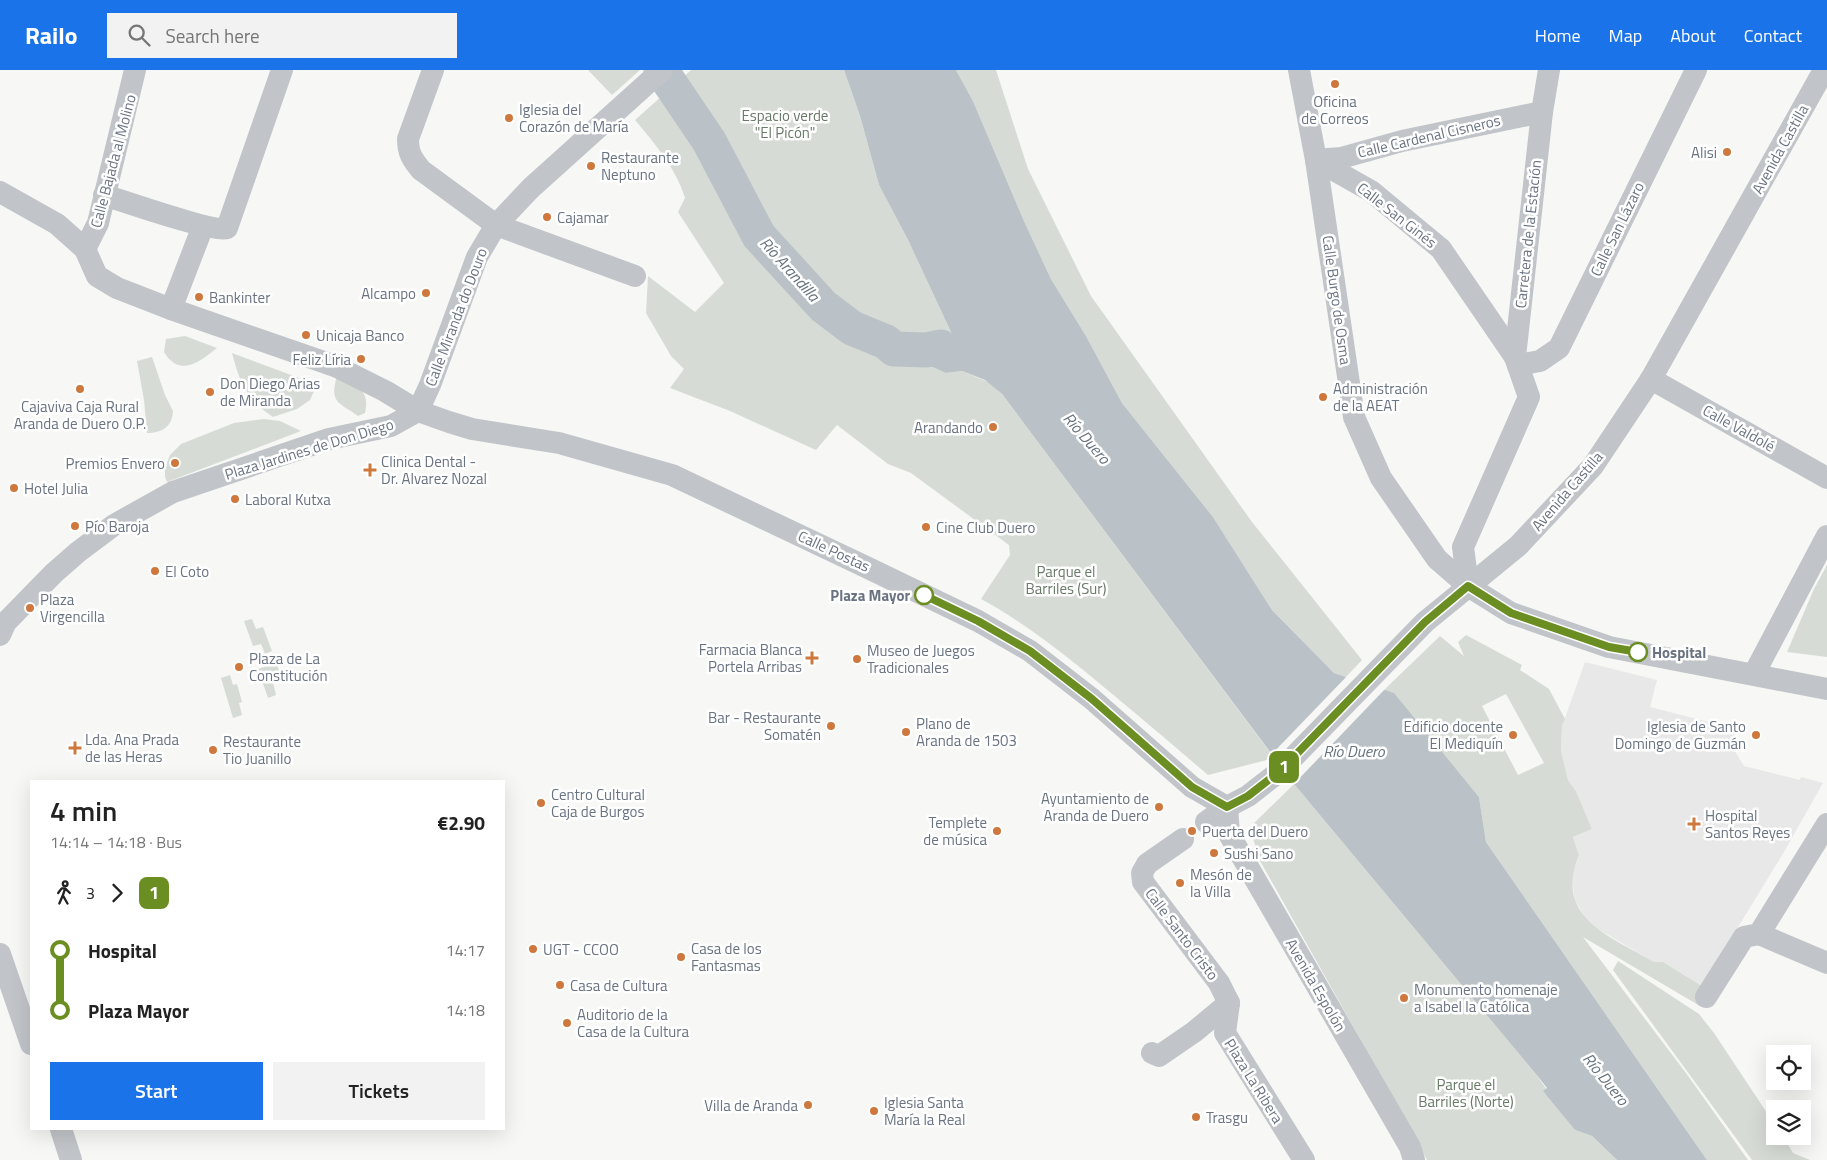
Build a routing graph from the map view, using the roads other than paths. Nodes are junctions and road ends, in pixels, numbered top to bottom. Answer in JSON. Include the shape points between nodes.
{"nodes":[{"id":1,"x":135,"y":70,"type":"edge"},
{"id":2,"x":282,"y":70,"type":"edge"},
{"id":3,"x":433,"y":70,"type":"edge"},
{"id":4,"x":662,"y":70,"type":"edge"},
{"id":5,"x":1299,"y":70,"type":"edge"},
{"id":6,"x":1549,"y":70,"type":"edge"},
{"id":7,"x":1696,"y":70,"type":"edge"},
{"id":8,"x":1824,"y":70,"type":"edge"},
{"id":9,"x":1542,"y":112,"type":"junction"},
{"id":10,"x":1316,"y":160,"type":"junction"},
{"id":11,"x":0,"y":192,"type":"edge"},
{"id":12,"x":104,"y":195,"type":"junction"},
{"id":13,"x":496,"y":224,"type":"junction"},
{"id":14,"x":203,"y":226,"type":"junction"},
{"id":15,"x":85,"y":249,"type":"junction"},
{"id":16,"x":635,"y":276,"type":"dead end"},
{"id":17,"x":171,"y":309,"type":"junction"},
{"id":18,"x":1516,"y":361,"type":"junction"},
{"id":19,"x":1651,"y":379,"type":"junction"},
{"id":20,"x":418,"y":411,"type":"junction"},
{"id":21,"x":1827,"y":478,"type":"edge"},
{"id":22,"x":1827,"y":536,"type":"edge"},
{"id":23,"x":1468,"y":586,"type":"junction"},
{"id":24,"x":2,"y":623,"type":"edge"},
{"id":25,"x":1754,"y":674,"type":"junction"},
{"id":26,"x":1827,"y":689,"type":"edge"},
{"id":27,"x":1229,"y":806,"type":"junction"},
{"id":28,"x":1206,"y":822,"type":"dead end"},
{"id":29,"x":1827,"y":824,"type":"edge"},
{"id":30,"x":1183,"y":839,"type":"dead end"},
{"id":31,"x":1759,"y":934,"type":"junction"},
{"id":32,"x":0,"y":954,"type":"edge"},
{"id":33,"x":1827,"y":963,"type":"edge"},
{"id":34,"x":1706,"y":997,"type":"dead end"},
{"id":35,"x":1229,"y":1003,"type":"junction"},
{"id":36,"x":30,"y":1041,"type":"edge"},
{"id":37,"x":1152,"y":1053,"type":"dead end"},
{"id":38,"x":61,"y":1130,"type":"edge"},
{"id":39,"x":72,"y":1160,"type":"edge"},
{"id":40,"x":1304,"y":1160,"type":"edge"},
{"id":41,"x":1414,"y":1160,"type":"edge"}],
"edges":[{"from":1,"to":12,"type":"street","name":"Calle Bajada al Molino"},
{"from":2,"to":14,"type":"street","via":[[230,223],[224,230]]},
{"from":3,"to":13,"type":"street","via":[[408,138],[408,150],[421,170]]},
{"from":4,"to":13,"type":"street","name":"Calle Miranda do Douro","via":[[530,188]]},
{"from":5,"to":10,"type":"street","name":"Calle Burgo de Osma"},
{"from":6,"to":9,"type":"street","name":"Carretera de la Estación"},
{"from":7,"to":18,"type":"street","name":"Calle San Lázaro","via":[[1559,348],[1540,362]]},
{"from":8,"to":19,"type":"street","name":"Avenida Castilla"},
{"from":9,"to":10,"type":"street","name":"Calle Cardenal Cisneros","via":[[1402,141],[1339,158]]},
{"from":9,"to":18,"type":"street","name":"Carretera de la Estación"},
{"from":10,"to":18,"type":"street","name":"Calle San Ginés","via":[[1371,191],[1441,249]]},
{"from":10,"to":23,"type":"street","name":"Calle Burgo de Osma","via":[[1354,417],[1381,478],[1437,559]]},
{"from":11,"to":15,"type":"street","via":[[57,224]]},
{"from":12,"to":14,"type":"street"},
{"from":12,"to":15,"type":"street","name":"Calle Bajada al Molino","via":[[95,232]]},
{"from":13,"to":16,"type":"street"},
{"from":13,"to":20,"type":"street","name":"Calle Miranda do Douro","via":[[477,257]]},
{"from":14,"to":17,"type":"street"},
{"from":15,"to":17,"type":"street","name":"Plaza Jardines de Don Diego","via":[[97,276],[117,288]]},
{"from":17,"to":20,"type":"street","name":"Plaza Jardines de Don Diego","via":[[335,366]]},
{"from":18,"to":23,"type":"street","name":"Carretera de la Estación","via":[[1530,397],[1463,547]]},
{"from":19,"to":21,"type":"street","name":"Calle Valdolé"},
{"from":19,"to":23,"type":"street","name":"Avenida Castilla","via":[[1593,466],[1518,546]]},
{"from":20,"to":24,"type":"street","name":"Plaza Jardines de Don Diego","via":[[391,426],[329,440],[173,492],[102,534],[54,573]]},
{"from":20,"to":27,"type":"street","name":"Calle Postas","via":[[472,429],[559,444],[672,475],[978,621],[1030,651],[1092,699],[1192,787]]},
{"from":22,"to":25,"type":"street"},
{"from":23,"to":25,"type":"street","name":"Calle Burgo de Osma","via":[[1511,613],[1609,647]]},
{"from":23,"to":27,"type":"street","name":"Avenida Castilla","via":[[1425,622],[1280,771],[1248,796]]},
{"from":25,"to":26,"type":"street","name":"Calle Burgo de Osma"},
{"from":27,"to":28,"type":"street","name":"Avenida Castilla"},
{"from":27,"to":41,"type":"street","name":"Avenida Espolón","via":[[1229,834],[1410,1147]]},
{"from":29,"to":31,"type":"street"},
{"from":30,"to":35,"type":"street","name":"Calle Santo Cristo","via":[[1147,864],[1142,874],[1143,882],[1219,984]]},
{"from":31,"to":33,"type":"street"},
{"from":31,"to":34,"type":"street","via":[[1744,937]]},
{"from":32,"to":36,"type":"street"},
{"from":35,"to":37,"type":"street","via":[[1159,1056]]},
{"from":35,"to":40,"type":"street","name":"Plaza La Ribera","via":[[1225,1033]]},
{"from":38,"to":39,"type":"street"}]}
